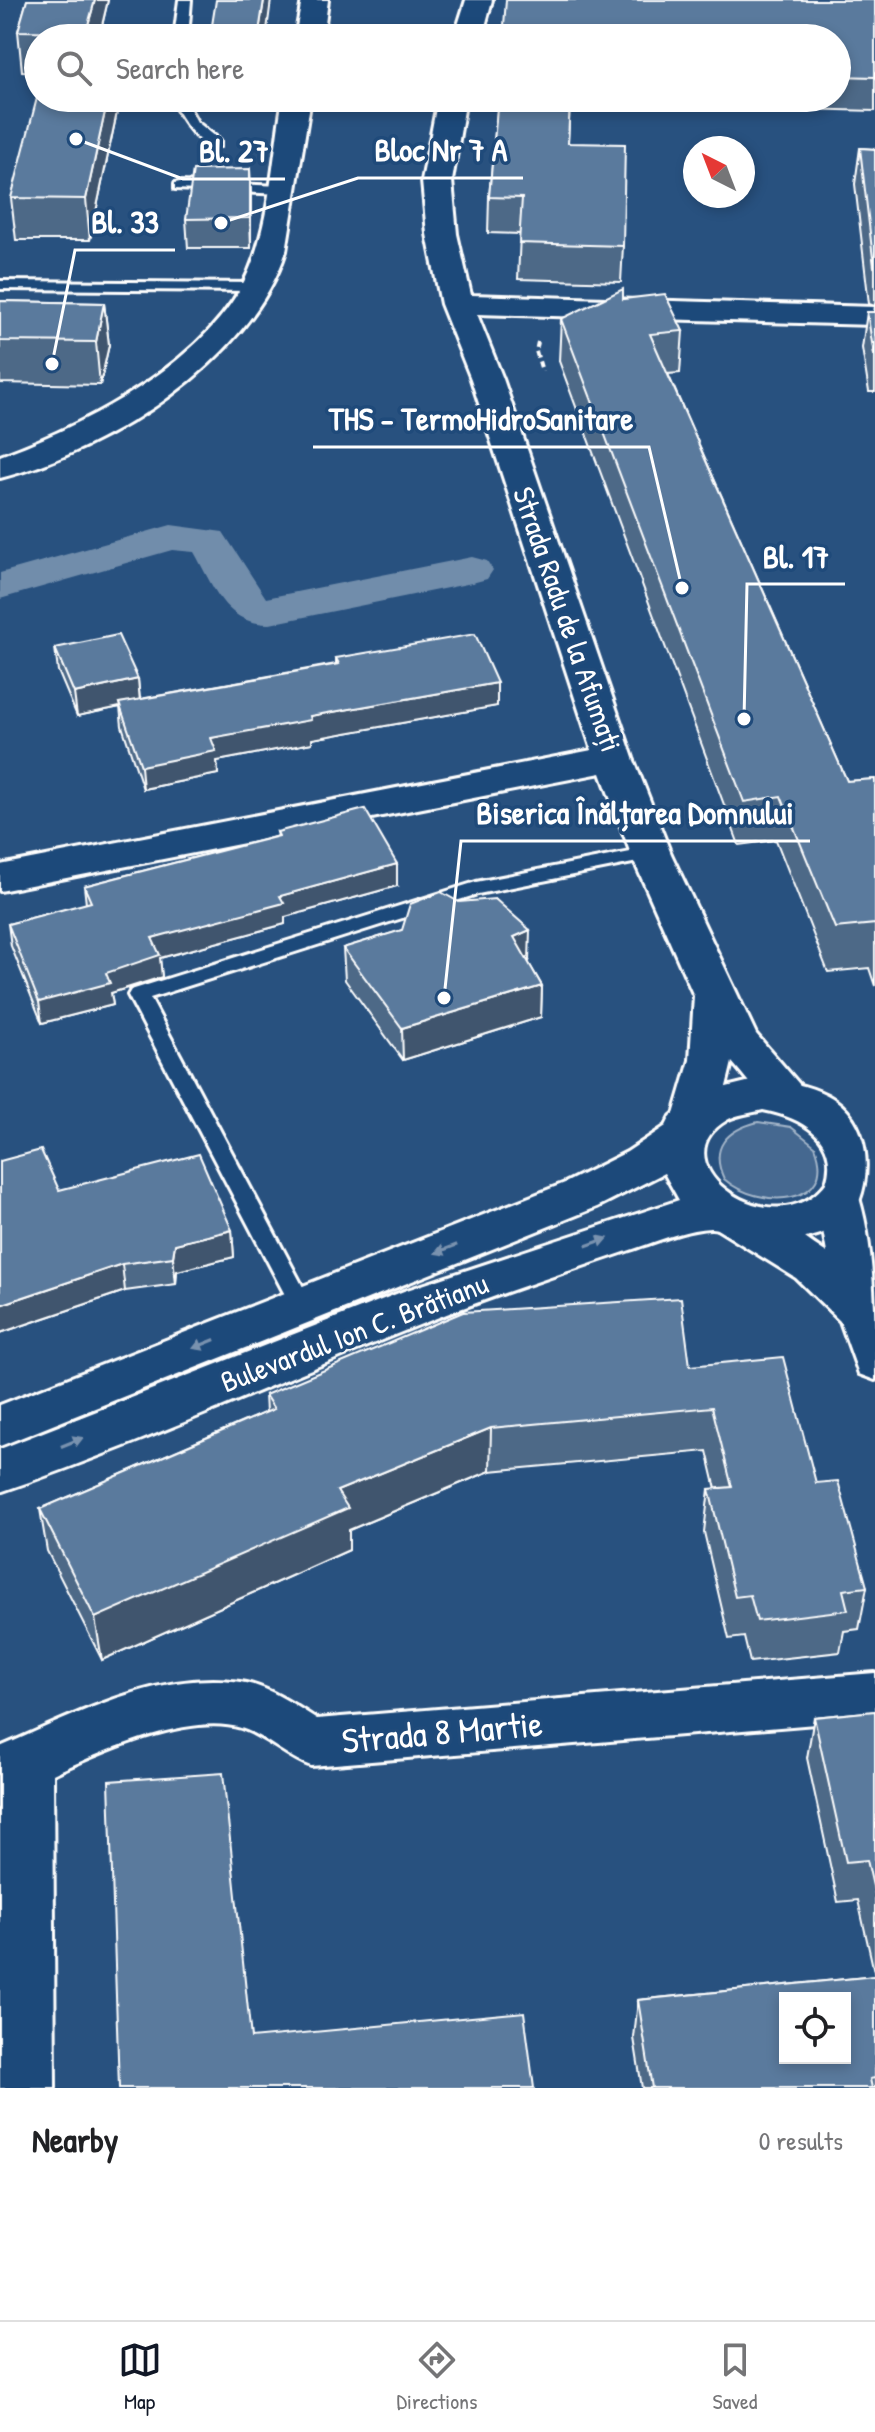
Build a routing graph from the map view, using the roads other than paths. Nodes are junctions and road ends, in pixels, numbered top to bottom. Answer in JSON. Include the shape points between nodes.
{"nodes":[{"id":1,"x":185,"y":0,"type":"edge"},
{"id":2,"x":315,"y":0,"type":"edge"},
{"id":3,"x":479,"y":0,"type":"edge"},
{"id":4,"x":182,"y":24,"type":"edge"},
{"id":5,"x":311,"y":24,"type":"edge"},
{"id":6,"x":472,"y":24,"type":"edge"},
{"id":7,"x":185,"y":112,"type":"edge"},
{"id":8,"x":295,"y":112,"type":"edge"},
{"id":9,"x":449,"y":112,"type":"edge"},
{"id":10,"x":215,"y":143,"type":"dead end"},
{"id":11,"x":180,"y":186,"type":"dead end"},
{"id":12,"x":282,"y":190,"type":"junction"},
{"id":13,"x":0,"y":285,"type":"edge"},
{"id":14,"x":257,"y":287,"type":"junction"},
{"id":15,"x":457,"y":304,"type":"junction"},
{"id":16,"x":875,"y":316,"type":"edge"},
{"id":17,"x":0,"y":468,"type":"edge"},
{"id":18,"x":614,"y":758,"type":"junction"},
{"id":19,"x":651,"y":854,"type":"junction"},
{"id":20,"x":0,"y":878,"type":"edge"},
{"id":21,"x":712,"y":991,"type":"junction"},
{"id":22,"x":810,"y":1108,"type":"junction"},
{"id":23,"x":875,"y":1126,"type":"edge"},
{"id":24,"x":689,"y":1128,"type":"junction"},
{"id":25,"x":856,"y":1183,"type":"edge"},
{"id":26,"x":724,"y":1213,"type":"junction"},
{"id":27,"x":301,"y":1304,"type":"junction"},
{"id":28,"x":860,"y":1312,"type":"junction"},
{"id":29,"x":875,"y":1361,"type":"edge"},
{"id":30,"x":0,"y":1426,"type":"edge"},
{"id":31,"x":0,"y":1471,"type":"edge"},
{"id":32,"x":875,"y":1696,"type":"edge"},
{"id":33,"x":14,"y":1767,"type":"edge"},
{"id":34,"x":26,"y":2088,"type":"edge"}],
"edges":[{"from":1,"to":4,"type":"lane"},
{"from":2,"to":5,"type":"street"},
{"from":3,"to":6,"type":"street"},
{"from":7,"to":10,"type":"lane"},
{"from":8,"to":12,"type":"street"},
{"from":9,"to":15,"type":"street","name":"Strada Radu de la Afumați","via":[[437,181]]},
{"from":11,"to":12,"type":"lane"},
{"from":12,"to":14,"type":"street"},
{"from":13,"to":14,"type":"lane"},
{"from":14,"to":17,"type":"street","via":[[216,339],[152,391],[64,442]]},
{"from":15,"to":16,"type":"street"},
{"from":15,"to":18,"type":"street","name":"Strada Radu de la Afumați"},
{"from":18,"to":19,"type":"street","name":"Strada Radu de la Afumați"},
{"from":18,"to":20,"type":"street"},
{"from":19,"to":21,"type":"street","name":"Strada Radu de la Afumați"},
{"from":19,"to":27,"type":"lane","via":[[476,888],[138,995]]},
{"from":21,"to":22,"type":"street","name":"Strada Radu de la Afumați","via":[[740,1044]]},
{"from":21,"to":24,"type":"street","name":"Strada Radu de la Afumați","via":[[716,1039],[707,1089]]},
{"from":22,"to":23,"type":"main road"},
{"from":22,"to":24,"type":"main road","via":[[763,1094],[738,1097],[714,1105]]},
{"from":22,"to":25,"type":"main road","via":[[846,1136]]},
{"from":24,"to":26,"type":"main road","via":[[680,1156],[684,1175],[696,1194]]},
{"from":24,"to":27,"type":"main road","name":"Bulevardul Ion C. Brătianu","one_way":true,"via":[[643,1164],[581,1195]]},
{"from":25,"to":26,"type":"main road","via":[[803,1221],[780,1225]]},
{"from":25,"to":28,"type":"street"},
{"from":26,"to":28,"type":"street","via":[[812,1266]]},
{"from":31,"to":26,"type":"main road","name":"Bulevardul Ion C. Brătianu","one_way":true,"via":[[421,1304],[652,1224]]},
{"from":27,"to":30,"type":"main road","name":"Bulevardul Ion C. Brătianu","one_way":true},
{"from":28,"to":29,"type":"street"},
{"from":32,"to":33,"type":"street","name":"Strada 8 Martie","via":[[311,1743],[243,1705],[197,1706],[139,1714]]},
{"from":33,"to":34,"type":"street","name":"Strada 8 Martie"}]}
